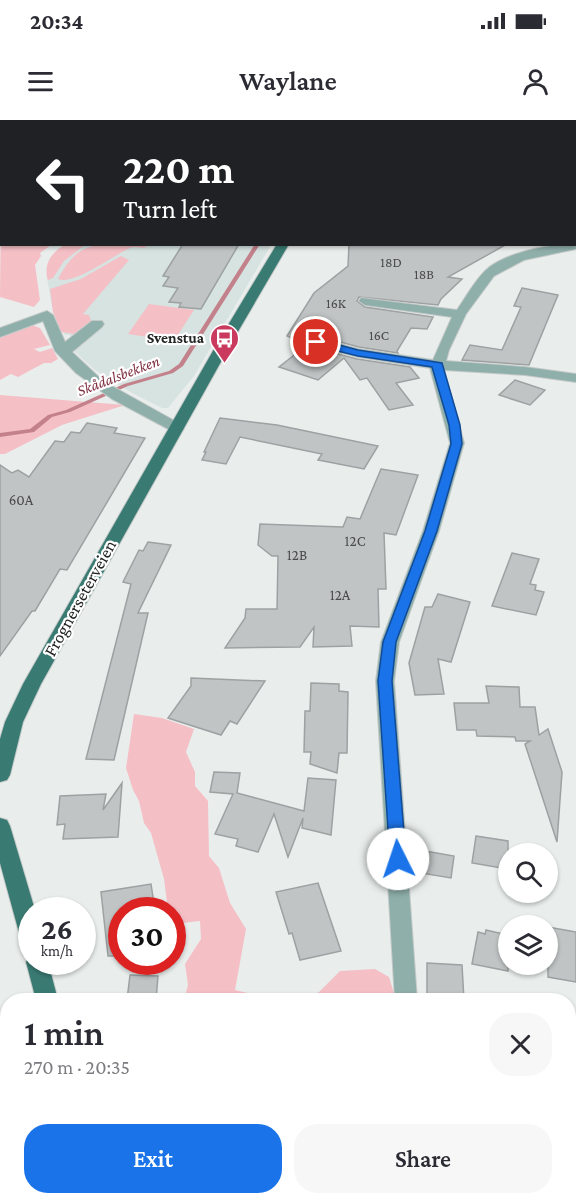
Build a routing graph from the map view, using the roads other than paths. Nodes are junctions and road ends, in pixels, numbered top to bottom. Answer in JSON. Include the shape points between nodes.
{"nodes":[{"id":1,"x":283,"y":246,"type":"edge"},
{"id":2,"x":570,"y":246,"type":"edge"},
{"id":3,"x":365,"y":301,"type":"dead end"},
{"id":4,"x":460,"y":314,"type":"junction"},
{"id":5,"x":98,"y":324,"type":"dead end"},
{"id":6,"x":0,"y":333,"type":"edge"},
{"id":7,"x":316,"y":342,"type":"dead end"},
{"id":8,"x":62,"y":351,"type":"junction"},
{"id":9,"x":438,"y":365,"type":"junction"},
{"id":10,"x":576,"y":378,"type":"edge"},
{"id":11,"x":177,"y":428,"type":"junction"},
{"id":12,"x":0,"y":775,"type":"edge"},
{"id":13,"x":0,"y":826,"type":"edge"},
{"id":14,"x":20,"y":897,"type":"edge"},
{"id":15,"x":41,"y":975,"type":"edge"},
{"id":16,"x":45,"y":993,"type":"edge"},
{"id":17,"x":406,"y":993,"type":"edge"}],
"edges":[{"from":1,"to":11,"type":"main road","name":"Frognerseterveien"},
{"from":2,"to":4,"type":"street","via":[[505,263],[483,279]]},
{"from":3,"to":4,"type":"street"},
{"from":4,"to":9,"type":"street"},
{"from":5,"to":8,"type":"street"},
{"from":6,"to":8,"type":"street","via":[[47,315]]},
{"from":7,"to":9,"type":"street","via":[[358,353]]},
{"from":8,"to":11,"type":"street","via":[[75,367],[100,384]]},
{"from":9,"to":10,"type":"street"},
{"from":9,"to":17,"type":"street","via":[[457,444],[431,531],[390,642],[385,681]]},
{"from":11,"to":12,"type":"main road","name":"Frognerseterveien","via":[[22,702]]},
{"from":13,"to":14,"type":"main road"},
{"from":15,"to":16,"type":"main road"}]}
